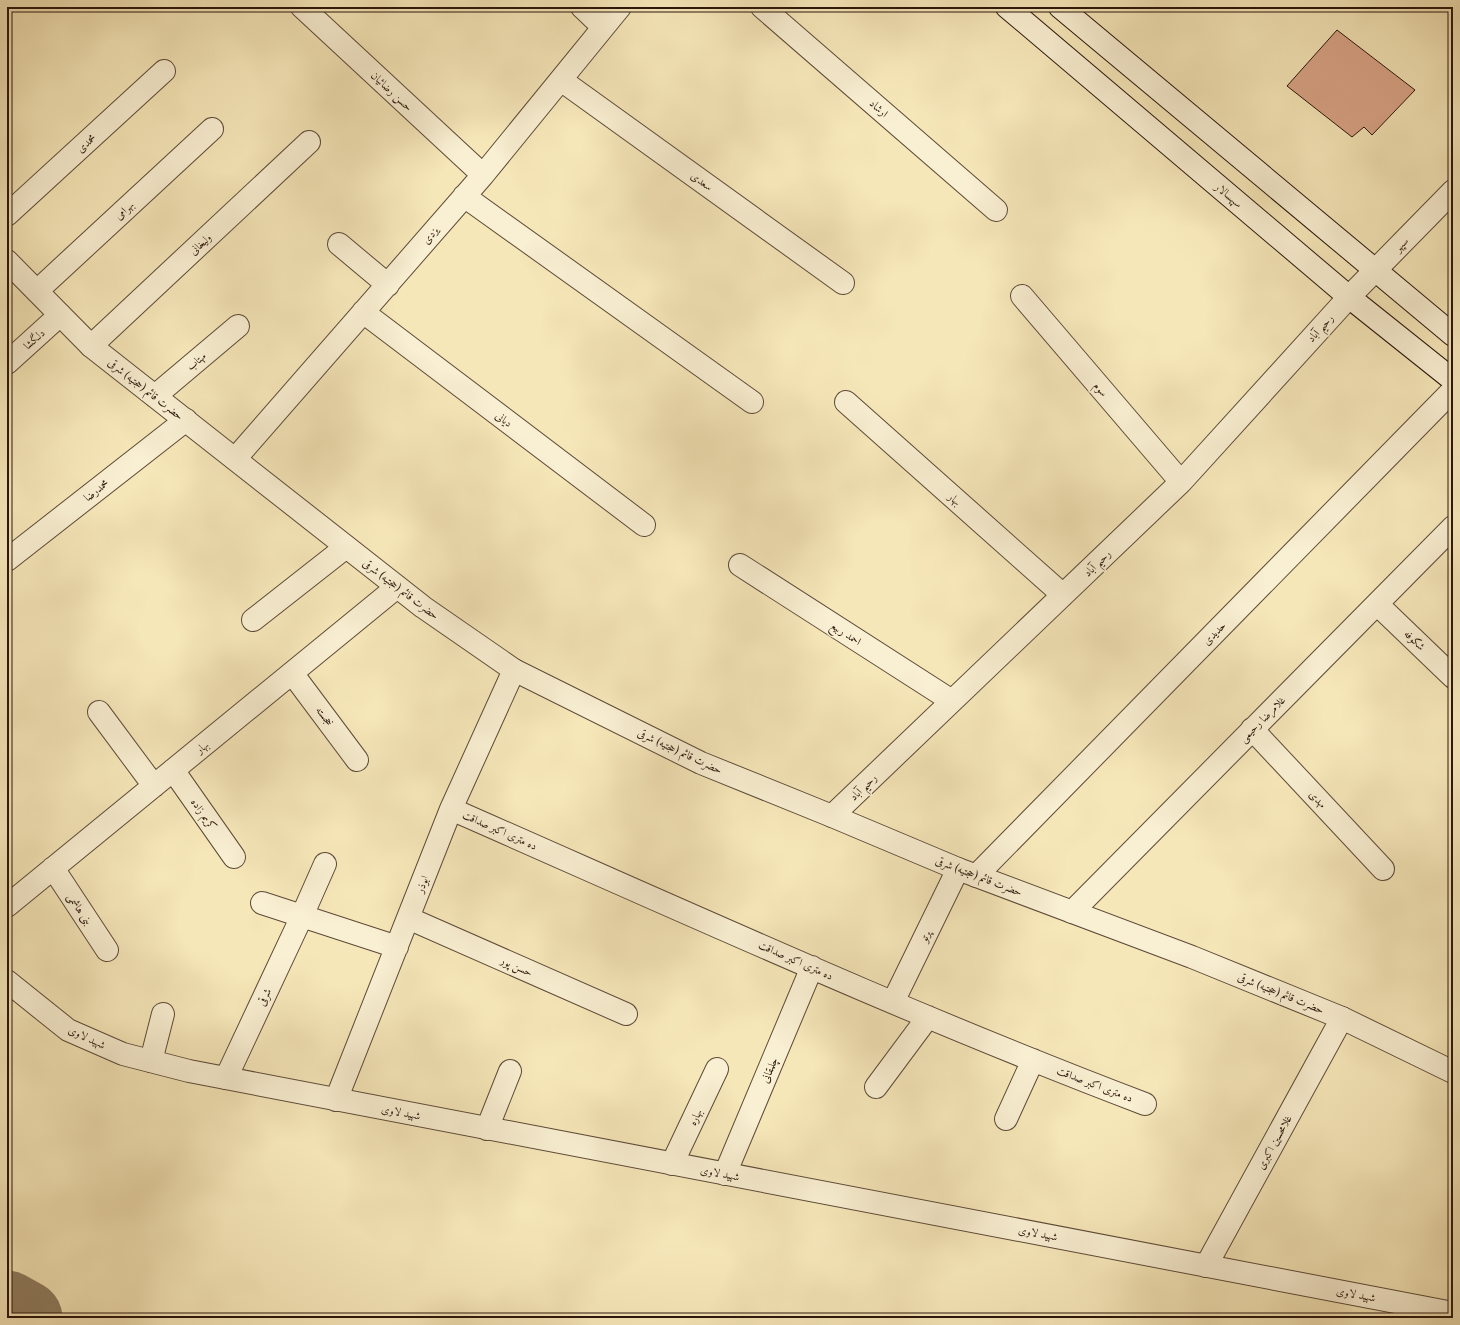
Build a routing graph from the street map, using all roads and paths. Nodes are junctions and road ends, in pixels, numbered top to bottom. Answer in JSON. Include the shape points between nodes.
{"nodes":[{"id":1,"x":302,"y":7,"type":"edge"},
{"id":2,"x":582,"y":7,"type":"edge"},
{"id":3,"x":620,"y":7,"type":"edge"},
{"id":4,"x":762,"y":7,"type":"edge"},
{"id":5,"x":1007,"y":7,"type":"edge"},
{"id":6,"x":1060,"y":7,"type":"edge"},
{"id":7,"x":603,"y":28,"type":"junction"},
{"id":8,"x":164,"y":71,"type":"dead end"},
{"id":9,"x":561,"y":80,"type":"junction"},
{"id":10,"x":212,"y":129,"type":"dead end"},
{"id":11,"x":309,"y":142,"type":"dead end"},
{"id":12,"x":483,"y":175,"type":"junction"},
{"id":13,"x":1453,"y":191,"type":"edge"},
{"id":14,"x":464,"y":196,"type":"junction"},
{"id":15,"x":996,"y":210,"type":"dead end"},
{"id":16,"x":7,"y":215,"type":"edge"},
{"id":17,"x":340,"y":244,"type":"dead end"},
{"id":18,"x":7,"y":261,"type":"edge"},
{"id":19,"x":1375,"y":270,"type":"junction"},
{"id":20,"x":844,"y":283,"type":"dead end"},
{"id":21,"x":388,"y":285,"type":"junction"},
{"id":22,"x":37,"y":291,"type":"junction"},
{"id":23,"x":1022,"y":296,"type":"dead end"},
{"id":24,"x":1349,"y":297,"type":"junction"},
{"id":25,"x":363,"y":312,"type":"junction"},
{"id":26,"x":60,"y":315,"type":"junction"},
{"id":27,"x":238,"y":326,"type":"dead end"},
{"id":28,"x":1453,"y":335,"type":"edge"},
{"id":29,"x":91,"y":346,"type":"junction"},
{"id":30,"x":7,"y":363,"type":"edge"},
{"id":31,"x":1453,"y":380,"type":"edge"},
{"id":32,"x":1453,"y":390,"type":"edge"},
{"id":33,"x":155,"y":396,"type":"junction"},
{"id":34,"x":752,"y":402,"type":"dead end"},
{"id":35,"x":846,"y":402,"type":"dead end"},
{"id":36,"x":186,"y":420,"type":"junction"},
{"id":37,"x":235,"y":459,"type":"junction"},
{"id":38,"x":1181,"y":482,"type":"junction"},
{"id":39,"x":644,"y":525,"type":"dead end"},
{"id":40,"x":1453,"y":527,"type":"edge"},
{"id":41,"x":346,"y":547,"type":"junction"},
{"id":42,"x":7,"y":560,"type":"edge"},
{"id":43,"x":740,"y":565,"type":"dead end"},
{"id":44,"x":398,"y":587,"type":"junction"},
{"id":45,"x":1063,"y":595,"type":"junction"},
{"id":46,"x":1376,"y":604,"type":"junction"},
{"id":47,"x":253,"y":620,"type":"dead end"},
{"id":48,"x":514,"y":670,"type":"junction"},
{"id":49,"x":292,"y":673,"type":"junction"},
{"id":50,"x":1453,"y":677,"type":"edge"},
{"id":51,"x":952,"y":702,"type":"junction"},
{"id":52,"x":99,"y":712,"type":"dead end"},
{"id":53,"x":1252,"y":729,"type":"junction"},
{"id":54,"x":357,"y":760,"type":"dead end"},
{"id":55,"x":173,"y":770,"type":"junction"},
{"id":56,"x":154,"y":786,"type":"junction"},
{"id":57,"x":451,"y":809,"type":"junction"},
{"id":58,"x":832,"y":816,"type":"junction"},
{"id":59,"x":234,"y":857,"type":"dead end"},
{"id":60,"x":325,"y":864,"type":"dead end"},
{"id":61,"x":53,"y":868,"type":"junction"},
{"id":62,"x":1383,"y":869,"type":"dead end"},
{"id":63,"x":967,"y":872,"type":"junction"},
{"id":64,"x":262,"y":903,"type":"dead end"},
{"id":65,"x":7,"y":906,"type":"edge"},
{"id":66,"x":1072,"y":912,"type":"junction"},
{"id":67,"x":302,"y":916,"type":"junction"},
{"id":68,"x":408,"y":918,"type":"junction"},
{"id":69,"x":397,"y":947,"type":"junction"},
{"id":70,"x":107,"y":950,"type":"dead end"},
{"id":71,"x":812,"y":967,"type":"junction"},
{"id":72,"x":7,"y":981,"type":"edge"},
{"id":73,"x":893,"y":1002,"type":"junction"},
{"id":74,"x":163,"y":1014,"type":"dead end"},
{"id":75,"x":626,"y":1014,"type":"dead end"},
{"id":76,"x":928,"y":1017,"type":"junction"},
{"id":77,"x":1342,"y":1018,"type":"junction"},
{"id":78,"x":1033,"y":1060,"type":"junction"},
{"id":79,"x":151,"y":1061,"type":"junction"},
{"id":80,"x":717,"y":1069,"type":"dead end"},
{"id":81,"x":510,"y":1070,"type":"dead end"},
{"id":82,"x":1453,"y":1072,"type":"edge"},
{"id":83,"x":226,"y":1078,"type":"junction"},
{"id":84,"x":876,"y":1087,"type":"dead end"},
{"id":85,"x":336,"y":1100,"type":"junction"},
{"id":86,"x":1144,"y":1104,"type":"dead end"},
{"id":87,"x":1006,"y":1119,"type":"dead end"},
{"id":88,"x":487,"y":1129,"type":"junction"},
{"id":89,"x":672,"y":1164,"type":"junction"},
{"id":90,"x":725,"y":1174,"type":"junction"},
{"id":91,"x":1206,"y":1266,"type":"junction"},
{"id":92,"x":1452,"y":1311,"type":"edge"}],
"edges":[{"from":1,"to":12,"type":"street","name":"حسن رضائیان"},
{"from":2,"to":7,"type":"street"},
{"from":3,"to":7,"type":"street","name":"یزدی"},
{"from":4,"to":15,"type":"street","name":"ارشاد"},
{"from":5,"to":24,"type":"street","name":"سپهسالار"},
{"from":6,"to":19,"type":"street"},
{"from":7,"to":9,"type":"street","name":"یزدی"},
{"from":8,"to":16,"type":"street","name":"محمدی"},
{"from":9,"to":12,"type":"street","name":"یزدی"},
{"from":9,"to":20,"type":"street","name":"سعدی"},
{"from":10,"to":22,"type":"street","name":"بهرامی"},
{"from":11,"to":29,"type":"street","name":"ولیخانی"},
{"from":12,"to":14,"type":"street","name":"یزدی"},
{"from":13,"to":19,"type":"street","name":"سپهر"},
{"from":14,"to":21,"type":"street","name":"یزدی"},
{"from":14,"to":34,"type":"street"},
{"from":17,"to":21,"type":"street"},
{"from":18,"to":22,"type":"street","name":"حضرت قائم (حجتیه) شرقی"},
{"from":19,"to":24,"type":"street","name":"سپهر"},
{"from":19,"to":28,"type":"street"},
{"from":21,"to":25,"type":"street","name":"یزدی"},
{"from":22,"to":26,"type":"street","name":"حضرت قائم (حجتیه) شرقی"},
{"from":23,"to":38,"type":"street","name":"سوم"},
{"from":24,"to":31,"type":"street","name":"سپهسالار"},
{"from":24,"to":38,"type":"street","name":"رحیم آباد"},
{"from":25,"to":37,"type":"street","name":"یزدی"},
{"from":25,"to":39,"type":"street","name":"دیانی"},
{"from":26,"to":29,"type":"street","name":"حضرت قائم (حجتیه) شرقی"},
{"from":26,"to":30,"type":"street","name":"دلگشا"},
{"from":27,"to":33,"type":"street","name":"مهتاب"},
{"from":29,"to":33,"type":"street","name":"حضرت قائم (حجتیه) شرقی"},
{"from":32,"to":63,"type":"street","name":"حدیدی"},
{"from":33,"to":36,"type":"street","name":"حضرت قائم (حجتیه) شرقی"},
{"from":35,"to":45,"type":"street","name":"بهار"},
{"from":36,"to":37,"type":"street","name":"حضرت قائم (حجتیه) شرقی"},
{"from":36,"to":42,"type":"street","name":"محمدرضا"},
{"from":37,"to":41,"type":"street","name":"حضرت قائم (حجتیه) شرقی"},
{"from":38,"to":45,"type":"street","name":"رحیم آباد"},
{"from":40,"to":46,"type":"street","name":"غلامرضا رحیمی"},
{"from":41,"to":44,"type":"street","name":"حضرت قائم (حجتیه) شرقی"},
{"from":41,"to":47,"type":"street"},
{"from":43,"to":51,"type":"street","name":"احمد ربیع"},
{"from":44,"to":48,"type":"street","name":"حضرت قائم (حجتیه) شرقی"},
{"from":44,"to":49,"type":"street","name":"بهار"},
{"from":45,"to":51,"type":"street","name":"رحیم آباد"},
{"from":46,"to":50,"type":"street","name":"شکوفه"},
{"from":46,"to":53,"type":"street","name":"غلامرضا رحیمی"},
{"from":48,"to":57,"type":"street","name":"ابوذر"},
{"from":48,"to":58,"type":"street","name":"حضرت قائم (حجتیه) شرقی","via":[[701,763]]},
{"from":49,"to":54,"type":"street","name":"خجسته"},
{"from":49,"to":55,"type":"street","name":"بهار"},
{"from":51,"to":58,"type":"street","name":"رحیم آباد"},
{"from":52,"to":56,"type":"street"},
{"from":53,"to":62,"type":"street","name":"مهدی"},
{"from":53,"to":66,"type":"street","name":"غلامرضا رحیمی"},
{"from":55,"to":56,"type":"street","name":"بهار"},
{"from":55,"to":59,"type":"street","name":"کریم زاده"},
{"from":56,"to":61,"type":"street","name":"بهار"},
{"from":57,"to":68,"type":"street","name":"ابوذر"},
{"from":57,"to":71,"type":"street","name":"ده متری اکبر صداقت"},
{"from":58,"to":63,"type":"street","name":"حضرت قائم (حجتیه) شرقی"},
{"from":60,"to":67,"type":"street","name":"شرقی"},
{"from":61,"to":65,"type":"street","name":"بهار"},
{"from":61,"to":70,"type":"street","name":"بنی هاشمی"},
{"from":63,"to":66,"type":"street","name":"حضرت قائم (حجتیه) شرقی"},
{"from":63,"to":73,"type":"street","name":"پرتو"},
{"from":64,"to":67,"type":"street"},
{"from":66,"to":77,"type":"street","name":"حضرت قائم (حجتیه) شرقی"},
{"from":67,"to":69,"type":"street"},
{"from":67,"to":83,"type":"street","name":"شرقی"},
{"from":68,"to":69,"type":"street","name":"ابوذر"},
{"from":68,"to":75,"type":"street","name":"حسن پور"},
{"from":69,"to":85,"type":"street","name":"ابوذر"},
{"from":71,"to":73,"type":"street","name":"ده متری اکبر صداقت"},
{"from":71,"to":90,"type":"street","name":"چلمقانی"},
{"from":72,"to":79,"type":"street","name":"شهید لاوی","via":[[68,1030],[123,1054]]},
{"from":73,"to":76,"type":"street","name":"ده متری اکبر صداقت"},
{"from":74,"to":79,"type":"street"},
{"from":76,"to":78,"type":"street","name":"ده متری اکبر صداقت"},
{"from":76,"to":84,"type":"street"},
{"from":77,"to":82,"type":"street","name":"حضرت قائم (حجتیه) شرقی"},
{"from":77,"to":91,"type":"street","name":"غلامحسین اکبری"},
{"from":78,"to":86,"type":"street","name":"ده متری اکبر صداقت"},
{"from":78,"to":87,"type":"street"},
{"from":79,"to":83,"type":"street","name":"شهید لاوی"},
{"from":80,"to":89,"type":"street","name":"بهاره"},
{"from":81,"to":88,"type":"street"},
{"from":83,"to":85,"type":"street","name":"شهید لاوی"},
{"from":85,"to":88,"type":"street","name":"شهید لاوی"},
{"from":88,"to":89,"type":"street","name":"شهید لاوی"},
{"from":89,"to":90,"type":"street","name":"شهید لاوی"},
{"from":90,"to":91,"type":"street","name":"شهید لاوی"},
{"from":91,"to":92,"type":"street","name":"شهید لاوی"}]}
